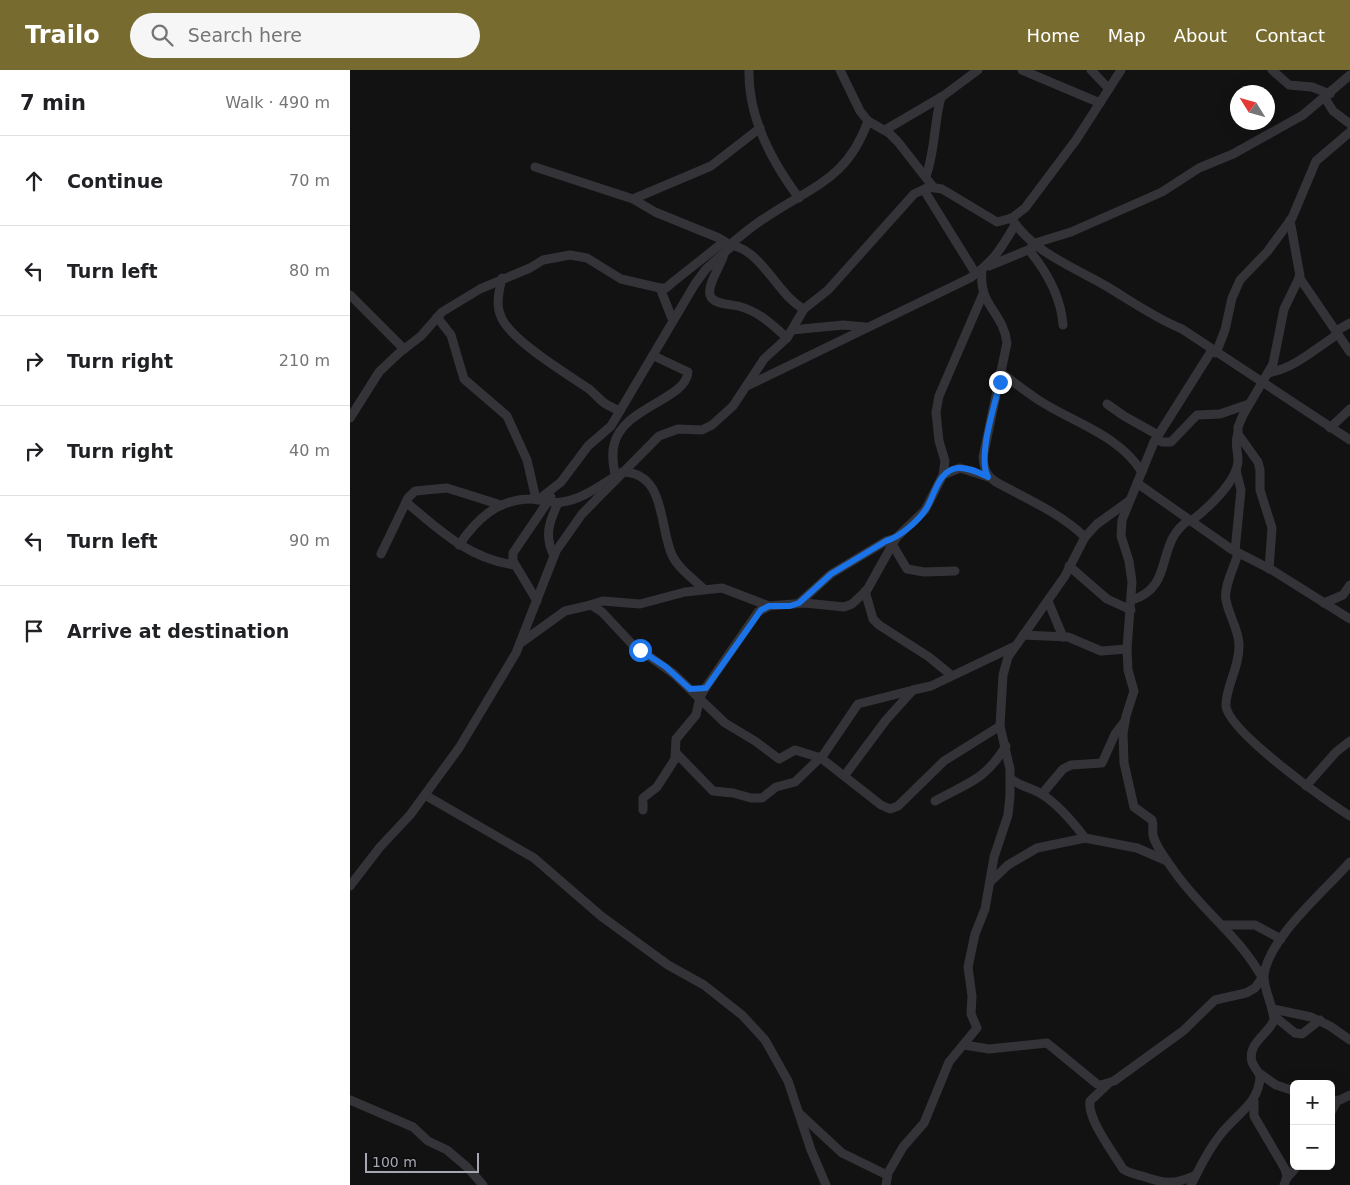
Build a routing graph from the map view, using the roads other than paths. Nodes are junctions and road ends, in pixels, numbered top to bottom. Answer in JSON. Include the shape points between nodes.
{"nodes":[{"id":1,"x":749,"y":70,"type":"edge"},
{"id":2,"x":840,"y":70,"type":"edge"},
{"id":3,"x":1023,"y":70,"type":"edge"},
{"id":4,"x":1091,"y":70,"type":"edge"},
{"id":5,"x":1121,"y":70,"type":"edge"},
{"id":6,"x":1272,"y":70,"type":"edge"},
{"id":7,"x":976,"y":71,"type":"edge"},
{"id":8,"x":1350,"y":75,"type":"edge"},
{"id":9,"x":1109,"y":89,"type":"junction"},
{"id":10,"x":1328,"y":96,"type":"junction"},
{"id":11,"x":942,"y":97,"type":"junction"},
{"id":12,"x":1100,"y":103,"type":"junction"},
{"id":13,"x":868,"y":120,"type":"junction"},
{"id":14,"x":1350,"y":124,"type":"edge"},
{"id":15,"x":760,"y":128,"type":"junction"},
{"id":16,"x":885,"y":130,"type":"junction"},
{"id":17,"x":1350,"y":132,"type":"edge"},
{"id":18,"x":535,"y":167,"type":"dead end"},
{"id":19,"x":926,"y":176,"type":"junction"},
{"id":20,"x":934,"y":188,"type":"junction"},
{"id":21,"x":924,"y":190,"type":"junction"},
{"id":22,"x":799,"y":198,"type":"junction"},
{"id":23,"x":633,"y":199,"type":"junction"},
{"id":24,"x":1290,"y":220,"type":"junction"},
{"id":25,"x":1013,"y":221,"type":"junction"},
{"id":26,"x":731,"y":244,"type":"junction"},
{"id":27,"x":1032,"y":247,"type":"junction"},
{"id":28,"x":724,"y":254,"type":"junction"},
{"id":29,"x":981,"y":270,"type":"junction"},
{"id":30,"x":1299,"y":277,"type":"junction"},
{"id":31,"x":502,"y":278,"type":"junction"},
{"id":32,"x":660,"y":288,"type":"junction"},
{"id":33,"x":983,"y":294,"type":"junction"},
{"id":34,"x":350,"y":295,"type":"edge"},
{"id":35,"x":804,"y":309,"type":"junction"},
{"id":36,"x":437,"y":317,"type":"junction"},
{"id":37,"x":673,"y":320,"type":"junction"},
{"id":38,"x":1350,"y":323,"type":"edge"},
{"id":39,"x":1063,"y":325,"type":"dead end"},
{"id":40,"x":867,"y":328,"type":"junction"},
{"id":41,"x":1337,"y":332,"type":"junction"},
{"id":42,"x":789,"y":334,"type":"junction"},
{"id":43,"x":404,"y":349,"type":"junction"},
{"id":44,"x":1214,"y":351,"type":"junction"},
{"id":45,"x":1350,"y":352,"type":"edge"},
{"id":46,"x":654,"y":356,"type":"junction"},
{"id":47,"x":1002,"y":373,"type":"junction"},
{"id":48,"x":1268,"y":373,"type":"junction"},
{"id":49,"x":1263,"y":383,"type":"junction"},
{"id":50,"x":747,"y":386,"type":"junction"},
{"id":51,"x":1107,"y":404,"type":"dead end"},
{"id":52,"x":1249,"y":404,"type":"junction"},
{"id":53,"x":1350,"y":409,"type":"edge"},
{"id":54,"x":620,"y":411,"type":"junction"},
{"id":55,"x":350,"y":418,"type":"edge"},
{"id":56,"x":1330,"y":428,"type":"junction"},
{"id":57,"x":1238,"y":433,"type":"junction"},
{"id":58,"x":1157,"y":437,"type":"junction"},
{"id":59,"x":1350,"y":440,"type":"edge"},
{"id":60,"x":1236,"y":470,"type":"junction"},
{"id":61,"x":1142,"y":472,"type":"junction"},
{"id":62,"x":618,"y":476,"type":"junction"},
{"id":63,"x":943,"y":476,"type":"junction"},
{"id":64,"x":988,"y":477,"type":"junction"},
{"id":65,"x":561,"y":482,"type":"junction"},
{"id":66,"x":1137,"y":482,"type":"junction"},
{"id":67,"x":537,"y":500,"type":"junction"},
{"id":68,"x":1129,"y":501,"type":"junction"},
{"id":69,"x":406,"y":502,"type":"junction"},
{"id":70,"x":553,"y":502,"type":"junction"},
{"id":71,"x":501,"y":505,"type":"junction"},
{"id":72,"x":1190,"y":521,"type":"junction"},
{"id":73,"x":1085,"y":537,"type":"junction"},
{"id":74,"x":894,"y":541,"type":"junction"},
{"id":75,"x":459,"y":545,"type":"junction"},
{"id":76,"x":1237,"y":552,"type":"junction"},
{"id":77,"x":381,"y":554,"type":"dead end"},
{"id":78,"x":554,"y":556,"type":"junction"},
{"id":79,"x":515,"y":565,"type":"junction"},
{"id":80,"x":1069,"y":566,"type":"junction"},
{"id":81,"x":1269,"y":569,"type":"junction"},
{"id":82,"x":955,"y":571,"type":"dead end"},
{"id":83,"x":1350,"y":585,"type":"edge"},
{"id":84,"x":704,"y":590,"type":"junction"},
{"id":85,"x":865,"y":591,"type":"junction"},
{"id":86,"x":1132,"y":600,"type":"junction"},
{"id":87,"x":537,"y":601,"type":"junction"},
{"id":88,"x":1048,"y":601,"type":"junction"},
{"id":89,"x":799,"y":603,"type":"junction"},
{"id":90,"x":1324,"y":603,"type":"junction"},
{"id":91,"x":590,"y":605,"type":"junction"},
{"id":92,"x":769,"y":606,"type":"junction"},
{"id":93,"x":1131,"y":610,"type":"junction"},
{"id":94,"x":1350,"y":618,"type":"edge"},
{"id":95,"x":1023,"y":635,"type":"junction"},
{"id":96,"x":1063,"y":637,"type":"junction"},
{"id":97,"x":521,"y":643,"type":"junction"},
{"id":98,"x":1016,"y":646,"type":"junction"},
{"id":99,"x":1127,"y":649,"type":"junction"},
{"id":100,"x":951,"y":675,"type":"junction"},
{"id":101,"x":706,"y":688,"type":"junction"},
{"id":102,"x":690,"y":689,"type":"junction"},
{"id":103,"x":912,"y":690,"type":"junction"},
{"id":104,"x":700,"y":697,"type":"junction"},
{"id":105,"x":1125,"y":720,"type":"junction"},
{"id":106,"x":1000,"y":726,"type":"junction"},
{"id":107,"x":1350,"y":741,"type":"edge"},
{"id":108,"x":1006,"y":746,"type":"junction"},
{"id":109,"x":677,"y":754,"type":"junction"},
{"id":110,"x":820,"y":758,"type":"junction"},
{"id":111,"x":845,"y":775,"type":"junction"},
{"id":112,"x":1011,"y":779,"type":"junction"},
{"id":113,"x":1306,"y":786,"type":"junction"},
{"id":114,"x":1042,"y":794,"type":"junction"},
{"id":115,"x":425,"y":795,"type":"junction"},
{"id":116,"x":935,"y":800,"type":"dead end"},
{"id":117,"x":644,"y":810,"type":"dead end"},
{"id":118,"x":1350,"y":816,"type":"edge"},
{"id":119,"x":1085,"y":838,"type":"junction"},
{"id":120,"x":1167,"y":861,"type":"junction"},
{"id":121,"x":1350,"y":862,"type":"edge"},
{"id":122,"x":989,"y":882,"type":"junction"},
{"id":123,"x":350,"y":886,"type":"edge"},
{"id":124,"x":1223,"y":925,"type":"junction"},
{"id":125,"x":1281,"y":939,"type":"junction"},
{"id":126,"x":1263,"y":979,"type":"junction"},
{"id":127,"x":1274,"y":1012,"type":"junction"},
{"id":128,"x":1320,"y":1020,"type":"junction"},
{"id":129,"x":1350,"y":1040,"type":"edge"},
{"id":130,"x":964,"y":1045,"type":"junction"},
{"id":131,"x":1260,"y":1073,"type":"junction"},
{"id":132,"x":1108,"y":1084,"type":"junction"},
{"id":133,"x":1290,"y":1090,"type":"edge"},
{"id":134,"x":1350,"y":1095,"type":"edge"},
{"id":135,"x":1254,"y":1098,"type":"junction"},
{"id":136,"x":350,"y":1100,"type":"edge"},
{"id":137,"x":1335,"y":1101,"type":"edge"},
{"id":138,"x":800,"y":1114,"type":"junction"},
{"id":139,"x":1294,"y":1170,"type":"edge"},
{"id":140,"x":887,"y":1175,"type":"junction"},
{"id":141,"x":1196,"y":1175,"type":"junction"},
{"id":142,"x":1286,"y":1182,"type":"edge"},
{"id":143,"x":483,"y":1185,"type":"edge"},
{"id":144,"x":826,"y":1185,"type":"edge"},
{"id":145,"x":886,"y":1185,"type":"edge"},
{"id":146,"x":1191,"y":1185,"type":"edge"}],
"edges":[{"from":1,"to":15,"type":"street"},
{"from":2,"to":13,"type":"street","via":[[860,111]]},
{"from":3,"to":12,"type":"street"},
{"from":4,"to":9,"type":"street"},
{"from":5,"to":9,"type":"street"},
{"from":6,"to":10,"type":"street","via":[[1289,85],[1312,87]]},
{"from":7,"to":11,"type":"street"},
{"from":8,"to":10,"type":"street"},
{"from":9,"to":12,"type":"street"},
{"from":10,"to":14,"type":"street","via":[[1333,110]]},
{"from":10,"to":27,"type":"street","via":[[1302,115],[1233,154],[1199,168],[1162,192]]},
{"from":11,"to":16,"type":"street"},
{"from":11,"to":19,"type":"street"},
{"from":12,"to":25,"type":"street","via":[[1076,140]]},
{"from":13,"to":16,"type":"street"},
{"from":13,"to":22,"type":"street","via":[[858,146],[840,168],[821,186]]},
{"from":15,"to":22,"type":"street","via":[[779,171]]},
{"from":15,"to":23,"type":"street","via":[[711,166]]},
{"from":16,"to":19,"type":"street"},
{"from":17,"to":24,"type":"street","via":[[1316,161]]},
{"from":18,"to":23,"type":"street"},
{"from":19,"to":20,"type":"street"},
{"from":20,"to":21,"type":"street"},
{"from":20,"to":25,"type":"street","via":[[942,189],[997,222]]},
{"from":21,"to":29,"type":"street"},
{"from":21,"to":35,"type":"street","via":[[914,194],[828,290]]},
{"from":22,"to":26,"type":"street","via":[[764,218]]},
{"from":23,"to":26,"type":"street","via":[[655,212]]},
{"from":24,"to":30,"type":"street"},
{"from":24,"to":44,"type":"street","via":[[1267,252],[1240,280],[1234,291],[1225,330]]},
{"from":25,"to":27,"type":"street"},
{"from":25,"to":29,"type":"street","via":[[999,253]]},
{"from":26,"to":28,"type":"street"},
{"from":26,"to":32,"type":"street","via":[[721,244],[666,288]]},
{"from":26,"to":35,"type":"street","via":[[746,250],[790,299]]},
{"from":27,"to":29,"type":"street"},
{"from":27,"to":39,"type":"street","via":[[1057,295]]},
{"from":27,"to":44,"type":"street","via":[[1152,316],[1182,329]]},
{"from":28,"to":37,"type":"street","via":[[706,269]]},
{"from":28,"to":42,"type":"street","via":[[711,284],[711,298],[752,310]]},
{"from":29,"to":33,"type":"street"},
{"from":29,"to":40,"type":"street","via":[[924,302]]},
{"from":30,"to":41,"type":"street"},
{"from":30,"to":48,"type":"street","via":[[1284,310],[1273,364]]},
{"from":31,"to":32,"type":"street","via":[[544,260],[570,255],[587,258],[621,279]]},
{"from":31,"to":36,"type":"street","via":[[452,305]]},
{"from":31,"to":54,"type":"street","via":[[498,308],[512,332],[601,401]]},
{"from":32,"to":37,"type":"street"},
{"from":33,"to":47,"type":"street","via":[[1005,328],[1007,343]]},
{"from":33,"to":63,"type":"street","via":[[939,396],[936,412],[945,461]]},
{"from":34,"to":43,"type":"street"},
{"from":35,"to":42,"type":"street"},
{"from":36,"to":43,"type":"street","via":[[422,336]]},
{"from":36,"to":67,"type":"street","via":[[451,335],[464,379],[507,416],[527,460]]},
{"from":37,"to":46,"type":"street"},
{"from":38,"to":41,"type":"street"},
{"from":40,"to":42,"type":"street","via":[[843,325]]},
{"from":40,"to":50,"type":"street"},
{"from":41,"to":45,"type":"street"},
{"from":41,"to":48,"type":"street","via":[[1295,364]]},
{"from":42,"to":50,"type":"street","via":[[764,359]]},
{"from":43,"to":55,"type":"street","via":[[375,378]]},
{"from":44,"to":49,"type":"street"},
{"from":44,"to":58,"type":"street"},
{"from":46,"to":54,"type":"street"},
{"from":46,"to":62,"type":"street","via":[[688,372],[687,378],[663,400],[639,412],[622,427],[612,451]]},
{"from":47,"to":61,"type":"street","via":[[1031,396],[1112,441],[1134,460]]},
{"from":47,"to":64,"type":"street","via":[[983,457]]},
{"from":48,"to":49,"type":"street"},
{"from":49,"to":52,"type":"street"},
{"from":49,"to":56,"type":"street"},
{"from":50,"to":62,"type":"street","via":[[733,406],[712,425],[702,430],[678,429],[659,436]]},
{"from":51,"to":58,"type":"street"},
{"from":52,"to":57,"type":"street"},
{"from":52,"to":58,"type":"street","via":[[1220,414],[1197,415],[1171,442],[1162,442]]},
{"from":53,"to":56,"type":"street"},
{"from":54,"to":65,"type":"street","via":[[611,426],[584,451]]},
{"from":56,"to":59,"type":"street"},
{"from":57,"to":60,"type":"street"},
{"from":57,"to":81,"type":"street","via":[[1260,470],[1260,490],[1272,528]]},
{"from":58,"to":61,"type":"street"},
{"from":60,"to":72,"type":"street","via":[[1227,487]]},
{"from":60,"to":76,"type":"street","via":[[1240,490]]},
{"from":61,"to":66,"type":"street"},
{"from":62,"to":70,"type":"street","via":[[574,499]]},
{"from":62,"to":78,"type":"street","via":[[582,514]]},
{"from":62,"to":84,"type":"street","via":[[639,475],[654,490],[672,556]]},
{"from":63,"to":64,"type":"street","via":[[960,468]]},
{"from":63,"to":74,"type":"street","via":[[925,510]]},
{"from":64,"to":73,"type":"street","via":[[1053,512]]},
{"from":65,"to":67,"type":"street"},
{"from":65,"to":70,"type":"street"},
{"from":66,"to":68,"type":"street"},
{"from":66,"to":72,"type":"street"},
{"from":67,"to":70,"type":"street"},
{"from":67,"to":71,"type":"street","via":[[516,500]]},
{"from":68,"to":73,"type":"street"},
{"from":68,"to":86,"type":"street","via":[[1122,520],[1121,536],[1129,561]]},
{"from":69,"to":71,"type":"street","via":[[416,491],[447,488]]},
{"from":69,"to":75,"type":"street"},
{"from":69,"to":77,"type":"street"},
{"from":70,"to":78,"type":"street","via":[[548,531]]},
{"from":70,"to":79,"type":"street","via":[[513,553]]},
{"from":71,"to":75,"type":"street","via":[[477,521]]},
{"from":72,"to":76,"type":"street"},
{"from":72,"to":86,"type":"street","via":[[1177,530],[1170,542],[1158,583],[1144,596]]},
{"from":73,"to":80,"type":"street"},
{"from":74,"to":82,"type":"street","via":[[907,568],[924,572]]},
{"from":74,"to":85,"type":"street"},
{"from":74,"to":89,"type":"street","via":[[886,541],[831,574]]},
{"from":75,"to":79,"type":"street","via":[[480,557]]},
{"from":76,"to":81,"type":"street"},
{"from":76,"to":113,"type":"street","via":[[1225,599],[1237,628],[1239,655],[1226,708],[1233,721]]},
{"from":78,"to":87,"type":"street"},
{"from":79,"to":87,"type":"street"},
{"from":80,"to":88,"type":"street"},
{"from":80,"to":93,"type":"street","via":[[1107,599]]},
{"from":81,"to":90,"type":"street"},
{"from":83,"to":90,"type":"street","via":[[1342,595]]},
{"from":84,"to":91,"type":"street","via":[[640,604],[603,601]]},
{"from":84,"to":92,"type":"street","via":[[722,588]]},
{"from":85,"to":89,"type":"street","via":[[844,607]]},
{"from":85,"to":100,"type":"street","via":[[873,619],[879,625]]},
{"from":86,"to":93,"type":"street"},
{"from":87,"to":97,"type":"street"},
{"from":88,"to":95,"type":"street"},
{"from":88,"to":96,"type":"street"},
{"from":89,"to":92,"type":"street"},
{"from":90,"to":94,"type":"street"},
{"from":91,"to":97,"type":"street","via":[[565,611]]},
{"from":91,"to":102,"type":"street","via":[[602,612],[632,644],[666,667]]},
{"from":92,"to":101,"type":"street","via":[[758,612]]},
{"from":93,"to":99,"type":"street"},
{"from":95,"to":96,"type":"street"},
{"from":95,"to":98,"type":"street"},
{"from":96,"to":99,"type":"street","via":[[1101,651]]},
{"from":97,"to":115,"type":"street","via":[[459,748]]},
{"from":98,"to":100,"type":"street"},
{"from":98,"to":106,"type":"street","via":[[1008,657],[1003,675]]},
{"from":99,"to":105,"type":"street","via":[[1134,691]]},
{"from":100,"to":103,"type":"street","via":[[931,686]]},
{"from":101,"to":102,"type":"street"},
{"from":101,"to":104,"type":"street"},
{"from":102,"to":104,"type":"street"},
{"from":103,"to":110,"type":"street","via":[[858,704]]},
{"from":103,"to":111,"type":"street"},
{"from":104,"to":109,"type":"street","via":[[696,716],[676,739]]},
{"from":104,"to":110,"type":"street","via":[[725,723],[779,759],[796,750]]},
{"from":105,"to":114,"type":"street","via":[[1102,763],[1063,768]]},
{"from":105,"to":120,"type":"street","via":[[1123,745],[1130,797],[1134,807],[1152,820],[1154,839]]},
{"from":106,"to":108,"type":"street"},
{"from":106,"to":111,"type":"street","via":[[944,762],[898,806],[890,809],[880,805]]},
{"from":107,"to":113,"type":"street"},
{"from":108,"to":112,"type":"street"},
{"from":108,"to":116,"type":"street","via":[[981,777]]},
{"from":109,"to":110,"type":"street","via":[[712,792],[750,798],[762,798],[776,786],[795,782]]},
{"from":109,"to":117,"type":"street","via":[[660,784],[643,798]]},
{"from":110,"to":111,"type":"street"},
{"from":112,"to":114,"type":"street"},
{"from":112,"to":122,"type":"street","via":[[1008,815]]},
{"from":113,"to":118,"type":"street"},
{"from":114,"to":119,"type":"street","via":[[1072,819]]},
{"from":115,"to":123,"type":"street"},
{"from":115,"to":138,"type":"street","via":[[534,858],[601,916],[742,1014],[765,1040],[788,1081]]},
{"from":119,"to":120,"type":"street","via":[[1137,848]]},
{"from":119,"to":122,"type":"street","via":[[1038,848],[1008,865]]},
{"from":120,"to":124,"type":"street","via":[[1203,908]]},
{"from":121,"to":125,"type":"street"},
{"from":122,"to":130,"type":"street","via":[[985,910],[975,934],[968,967],[971,1014],[977,1028]]},
{"from":124,"to":125,"type":"street","via":[[1255,925]]},
{"from":124,"to":126,"type":"street","via":[[1247,952]]},
{"from":125,"to":126,"type":"street","via":[[1270,956]]},
{"from":126,"to":127,"type":"street"},
{"from":126,"to":132,"type":"street","via":[[1246,993],[1215,1000],[1184,1031]]},
{"from":127,"to":128,"type":"street"},
{"from":127,"to":128,"type":"street","via":[[1296,1033],[1302,1034]]},
{"from":127,"to":131,"type":"street","via":[[1273,1023],[1252,1052],[1252,1063]]},
{"from":128,"to":129,"type":"street"},
{"from":130,"to":132,"type":"street","via":[[989,1049],[1047,1043],[1094,1081]]},
{"from":130,"to":140,"type":"street","via":[[949,1062],[921,1128],[907,1141]]},
{"from":131,"to":133,"type":"street","via":[[1276,1085]]},
{"from":131,"to":135,"type":"street"},
{"from":132,"to":141,"type":"street","via":[[1090,1101],[1089,1108],[1123,1168],[1160,1183],[1175,1183]]},
{"from":134,"to":137,"type":"street"},
{"from":135,"to":141,"type":"street","via":[[1248,1108],[1226,1127]]},
{"from":135,"to":142,"type":"street","via":[[1254,1116],[1282,1165]]},
{"from":136,"to":143,"type":"street","via":[[413,1127],[428,1141],[447,1150]]},
{"from":138,"to":140,"type":"street","via":[[842,1153]]},
{"from":138,"to":144,"type":"street"},
{"from":139,"to":142,"type":"street"},
{"from":140,"to":145,"type":"street"},
{"from":141,"to":146,"type":"street"}]}
